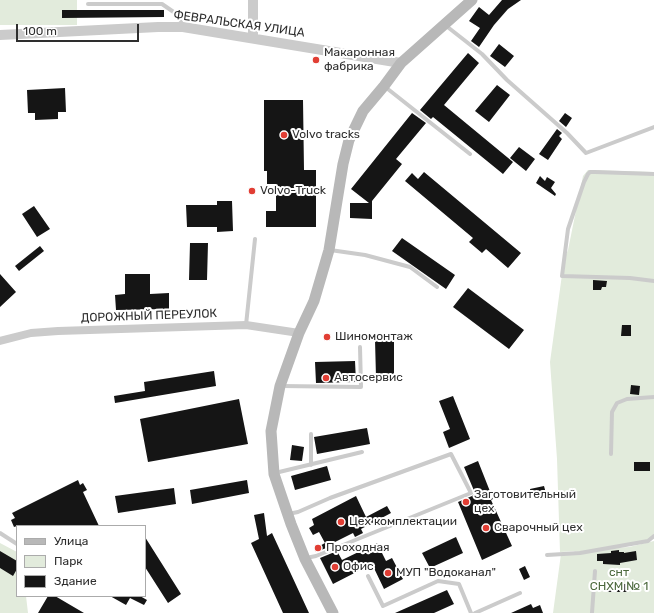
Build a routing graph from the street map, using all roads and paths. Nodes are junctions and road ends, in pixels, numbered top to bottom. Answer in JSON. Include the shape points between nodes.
{"nodes":[{"id":1,"x":253,"y":0,"type":"edge"},
{"id":2,"x":472,"y":0,"type":"edge"},
{"id":3,"x":88,"y":4,"type":"dead end"},
{"id":4,"x":445,"y":25,"type":"junction"},
{"id":5,"x":183,"y":27,"type":"junction"},
{"id":6,"x":0,"y":35,"type":"edge"},
{"id":7,"x":253,"y":38,"type":"junction"},
{"id":8,"x":401,"y":63,"type":"junction"},
{"id":9,"x":384,"y":86,"type":"junction"},
{"id":10,"x":654,"y":127,"type":"edge"},
{"id":11,"x":470,"y":154,"type":"dead end"},
{"id":12,"x":654,"y":174,"type":"edge"},
{"id":13,"x":255,"y":239,"type":"dead end"},
{"id":14,"x":328,"y":250,"type":"junction"},
{"id":15,"x":654,"y":281,"type":"edge"},
{"id":16,"x":437,"y":287,"type":"dead end"},
{"id":17,"x":246,"y":325,"type":"junction"},
{"id":18,"x":299,"y":333,"type":"junction"},
{"id":19,"x":0,"y":341,"type":"edge"},
{"id":20,"x":360,"y":347,"type":"dead end"},
{"id":21,"x":280,"y":386,"type":"junction"},
{"id":22,"x":654,"y":397,"type":"edge"},
{"id":23,"x":311,"y":434,"type":"dead end"},
{"id":24,"x":362,"y":452,"type":"dead end"},
{"id":25,"x":611,"y":454,"type":"dead end"},
{"id":26,"x":310,"y":465,"type":"junction"},
{"id":27,"x":274,"y":474,"type":"junction"},
{"id":28,"x":287,"y":514,"type":"junction"},
{"id":29,"x":0,"y":533,"type":"edge"},
{"id":30,"x":654,"y":536,"type":"edge"},
{"id":31,"x":16,"y":543,"type":"edge"},
{"id":32,"x":547,"y":555,"type":"dead end"},
{"id":33,"x":305,"y":558,"type":"junction"},
{"id":34,"x":595,"y":571,"type":"dead end"},
{"id":35,"x":368,"y":576,"type":"dead end"},
{"id":36,"x":520,"y":593,"type":"dead end"},
{"id":37,"x":333,"y":613,"type":"edge"},
{"id":38,"x":471,"y":613,"type":"edge"},
{"id":39,"x":475,"y":613,"type":"edge"},
{"id":40,"x":592,"y":613,"type":"edge"}],
"edges":[{"from":1,"to":7,"type":"street"},
{"from":2,"to":4,"type":"main road"},
{"from":3,"to":5,"type":"lane","via":[[162,4],[178,15]]},
{"from":4,"to":8,"type":"main road"},
{"from":4,"to":10,"type":"lane","via":[[482,54],[586,153]]},
{"from":5,"to":6,"type":"street","name":"ФЕВРАЛЬСКАЯ УЛИЦА"},
{"from":5,"to":7,"type":"street","name":"ФЕВРАЛЬСКАЯ УЛИЦА"},
{"from":7,"to":8,"type":"street","name":"ФЕВРАЛЬСКАЯ УЛИЦА"},
{"from":8,"to":9,"type":"main road"},
{"from":9,"to":11,"type":"lane"},
{"from":9,"to":14,"type":"main road","via":[[363,111],[349,140]]},
{"from":12,"to":15,"type":"lane","via":[[588,174],[568,229],[562,276]]},
{"from":13,"to":17,"type":"lane"},
{"from":14,"to":16,"type":"lane","via":[[365,255],[410,267]]},
{"from":14,"to":18,"type":"main road","via":[[314,301]]},
{"from":17,"to":18,"type":"street","name":"ДОРОЖНЫЙ ПЕРЕУЛОК"},
{"from":17,"to":19,"type":"street","name":"ДОРОЖНЫЙ ПЕРЕУЛОК","via":[[51,331]]},
{"from":18,"to":21,"type":"main road"},
{"from":20,"to":21,"type":"lane","via":[[361,387]]},
{"from":21,"to":27,"type":"main road","via":[[271,431]]},
{"from":22,"to":25,"type":"lane","via":[[627,399],[617,404],[612,412]]},
{"from":23,"to":26,"type":"lane"},
{"from":24,"to":26,"type":"lane"},
{"from":26,"to":27,"type":"lane"},
{"from":27,"to":28,"type":"main road"},
{"from":28,"to":33,"type":"main road"},
{"from":28,"to":33,"type":"lane","via":[[451,454],[470,493],[316,556]]},
{"from":29,"to":31,"type":"lane"},
{"from":30,"to":32,"type":"lane","via":[[648,541],[580,553]]},
{"from":33,"to":37,"type":"main road"},
{"from":34,"to":40,"type":"lane"},
{"from":35,"to":38,"type":"lane","via":[[383,606],[438,581],[459,584]]},
{"from":36,"to":39,"type":"lane"}]}
